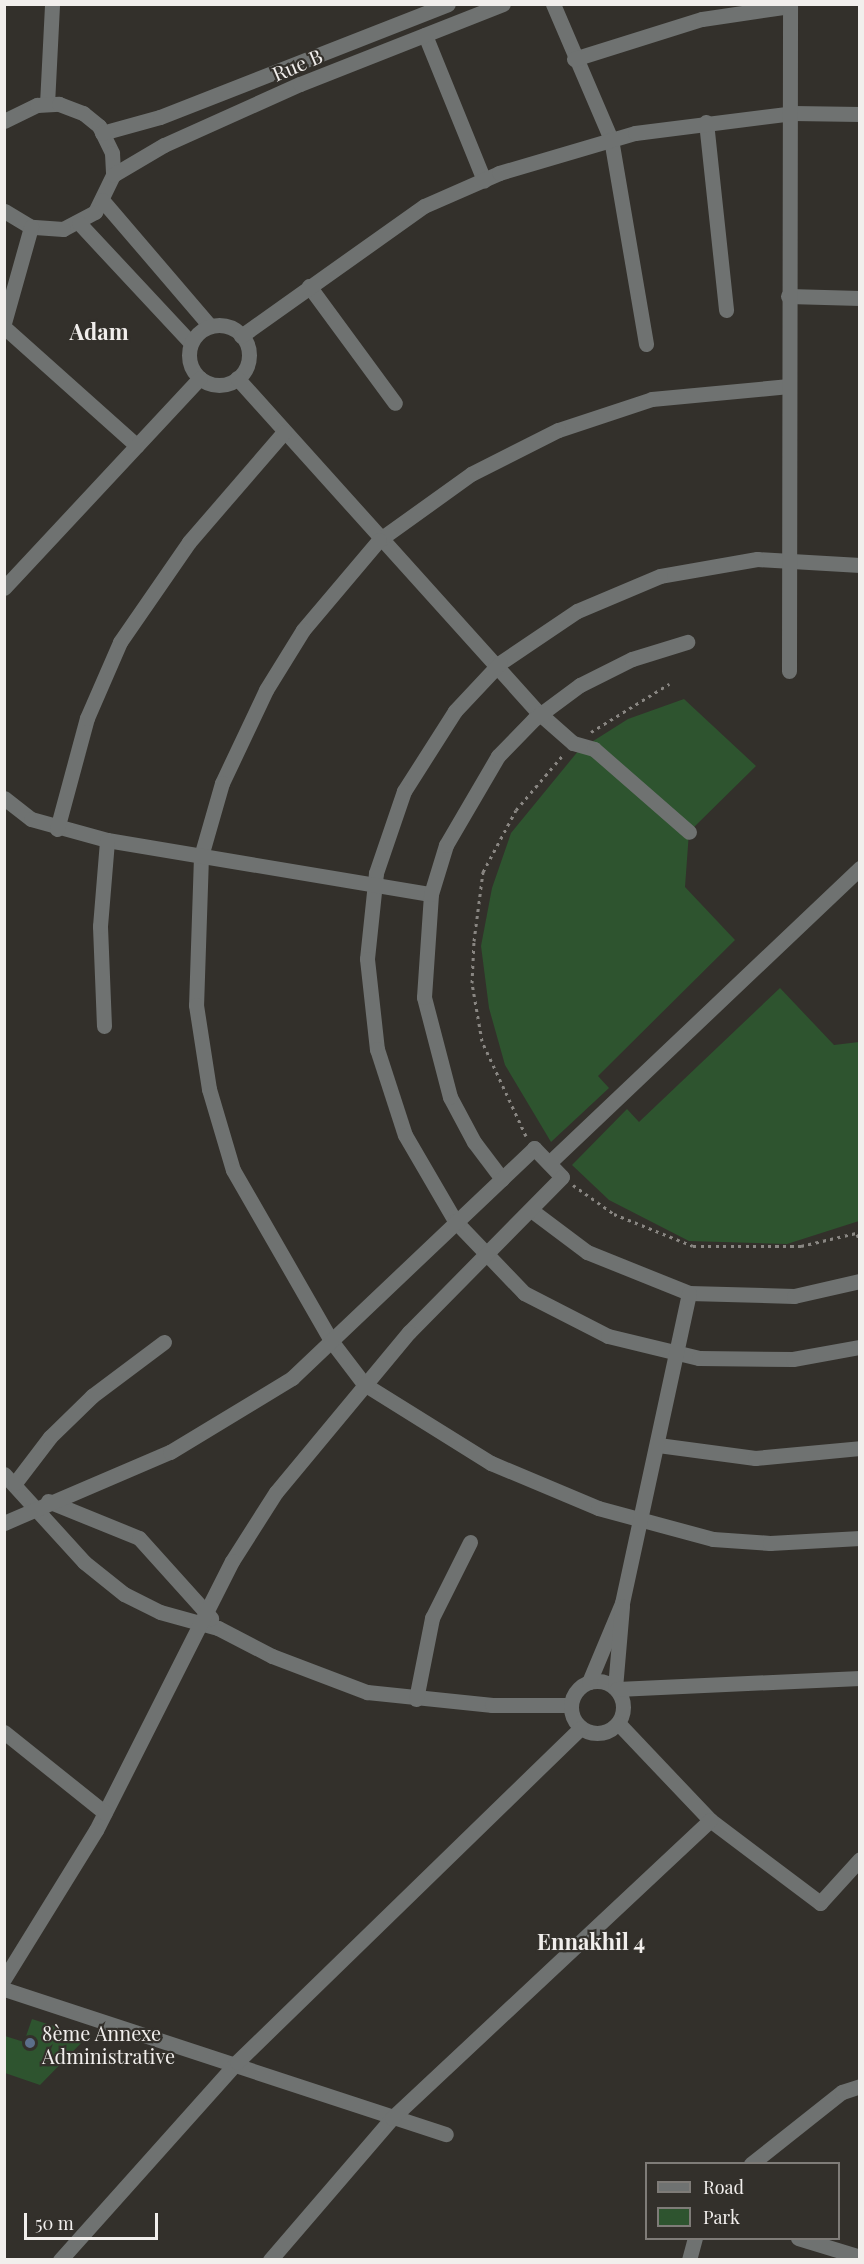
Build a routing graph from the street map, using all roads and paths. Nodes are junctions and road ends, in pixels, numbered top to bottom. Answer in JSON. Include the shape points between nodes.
{"nodes":[{"id":1,"x":52,"y":4,"type":"edge"},
{"id":2,"x":448,"y":4,"type":"edge"},
{"id":3,"x":503,"y":4,"type":"edge"},
{"id":4,"x":553,"y":4,"type":"edge"},
{"id":5,"x":790,"y":5,"type":"edge"},
{"id":6,"x":425,"y":35,"type":"junction"},
{"id":7,"x":574,"y":59,"type":"junction"},
{"id":8,"x":47,"y":104,"type":"junction"},
{"id":9,"x":792,"y":113,"type":"junction"},
{"id":10,"x":860,"y":114,"type":"edge"},
{"id":11,"x":4,"y":121,"type":"edge"},
{"id":12,"x":706,"y":122,"type":"junction"},
{"id":13,"x":102,"y":133,"type":"junction"},
{"id":14,"x":611,"y":139,"type":"junction"},
{"id":15,"x":113,"y":175,"type":"junction"},
{"id":16,"x":483,"y":180,"type":"junction"},
{"id":17,"x":102,"y":200,"type":"junction"},
{"id":18,"x":4,"y":210,"type":"edge"},
{"id":19,"x":79,"y":223,"type":"junction"},
{"id":20,"x":31,"y":228,"type":"junction"},
{"id":21,"x":309,"y":286,"type":"junction"},
{"id":22,"x":788,"y":296,"type":"junction"},
{"id":23,"x":860,"y":298,"type":"edge"},
{"id":24,"x":726,"y":310,"type":"dead end"},
{"id":25,"x":4,"y":325,"type":"edge"},
{"id":26,"x":210,"y":327,"type":"junction"},
{"id":27,"x":242,"y":336,"type":"junction"},
{"id":28,"x":191,"y":343,"type":"junction"},
{"id":29,"x":646,"y":344,"type":"dead end"},
{"id":30,"x":200,"y":378,"type":"junction"},
{"id":31,"x":237,"y":378,"type":"junction"},
{"id":32,"x":789,"y":386,"type":"junction"},
{"id":33,"x":395,"y":403,"type":"dead end"},
{"id":34,"x":284,"y":432,"type":"junction"},
{"id":35,"x":136,"y":446,"type":"junction"},
{"id":36,"x":379,"y":540,"type":"junction"},
{"id":37,"x":791,"y":558,"type":"junction"},
{"id":38,"x":860,"y":565,"type":"edge"},
{"id":39,"x":4,"y":588,"type":"edge"},
{"id":40,"x":687,"y":642,"type":"dead end"},
{"id":41,"x":496,"y":668,"type":"junction"},
{"id":42,"x":789,"y":671,"type":"dead end"},
{"id":43,"x":669,"y":684,"type":"dead end"},
{"id":44,"x":540,"y":714,"type":"junction"},
{"id":45,"x":573,"y":743,"type":"junction"},
{"id":46,"x":4,"y":798,"type":"edge"},
{"id":47,"x":57,"y":829,"type":"junction"},
{"id":48,"x":689,"y":832,"type":"dead end"},
{"id":49,"x":106,"y":840,"type":"junction"},
{"id":50,"x":201,"y":856,"type":"junction"},
{"id":51,"x":860,"y":868,"type":"edge"},
{"id":52,"x":374,"y":885,"type":"junction"},
{"id":53,"x":431,"y":894,"type":"junction"},
{"id":54,"x":104,"y":1026,"type":"dead end"},
{"id":55,"x":534,"y":1148,"type":"junction"},
{"id":56,"x":549,"y":1163,"type":"junction"},
{"id":57,"x":562,"y":1177,"type":"junction"},
{"id":58,"x":502,"y":1179,"type":"junction"},
{"id":59,"x":531,"y":1210,"type":"junction"},
{"id":60,"x":455,"y":1221,"type":"junction"},
{"id":61,"x":858,"y":1233,"type":"edge"},
{"id":62,"x":860,"y":1242,"type":"edge"},
{"id":63,"x":486,"y":1257,"type":"junction"},
{"id":64,"x":860,"y":1281,"type":"edge"},
{"id":65,"x":689,"y":1293,"type":"junction"},
{"id":66,"x":164,"y":1342,"type":"dead end"},
{"id":67,"x":332,"y":1342,"type":"junction"},
{"id":68,"x":860,"y":1347,"type":"edge"},
{"id":69,"x":677,"y":1355,"type":"junction"},
{"id":70,"x":364,"y":1384,"type":"junction"},
{"id":71,"x":658,"y":1445,"type":"junction"},
{"id":72,"x":860,"y":1448,"type":"edge"},
{"id":73,"x":10,"y":1479,"type":"edge"},
{"id":74,"x":32,"y":1502,"type":"junction"},
{"id":75,"x":49,"y":1502,"type":"junction"},
{"id":76,"x":642,"y":1522,"type":"junction"},
{"id":77,"x":4,"y":1523,"type":"edge"},
{"id":78,"x":860,"y":1538,"type":"edge"},
{"id":79,"x":470,"y":1542,"type":"dead end"},
{"id":80,"x":622,"y":1603,"type":"junction"},
{"id":81,"x":203,"y":1617,"type":"junction"},
{"id":82,"x":860,"y":1678,"type":"edge"},
{"id":83,"x":589,"y":1682,"type":"junction"},
{"id":84,"x":616,"y":1688,"type":"junction"},
{"id":85,"x":416,"y":1699,"type":"junction"},
{"id":86,"x":571,"y":1705,"type":"junction"},
{"id":87,"x":618,"y":1723,"type":"junction"},
{"id":88,"x":581,"y":1728,"type":"junction"},
{"id":89,"x":4,"y":1732,"type":"edge"},
{"id":90,"x":105,"y":1813,"type":"junction"},
{"id":91,"x":710,"y":1820,"type":"junction"},
{"id":92,"x":860,"y":1859,"type":"edge"},
{"id":93,"x":4,"y":1979,"type":"edge"},
{"id":94,"x":4,"y":1989,"type":"edge"},
{"id":95,"x":237,"y":2062,"type":"junction"},
{"id":96,"x":860,"y":2086,"type":"edge"},
{"id":97,"x":392,"y":2118,"type":"junction"},
{"id":98,"x":446,"y":2134,"type":"dead end"},
{"id":99,"x":752,"y":2162,"type":"edge"},
{"id":100,"x":694,"y":2240,"type":"edge"},
{"id":101,"x":805,"y":2240,"type":"edge"},
{"id":102,"x":860,"y":2257,"type":"edge"},
{"id":103,"x":60,"y":2259,"type":"edge"},
{"id":104,"x":270,"y":2259,"type":"edge"},
{"id":105,"x":689,"y":2259,"type":"edge"}],
"edges":[{"from":1,"to":8,"type":"street"},
{"from":2,"to":13,"type":"street","name":"Rue B","via":[[159,117]]},
{"from":3,"to":6,"type":"street","name":"Rue B"},
{"from":4,"to":7,"type":"street"},
{"from":5,"to":7,"type":"street","via":[[702,18]]},
{"from":5,"to":9,"type":"street"},
{"from":6,"to":15,"type":"street","name":"Rue B","via":[[174,140]]},
{"from":6,"to":16,"type":"street"},
{"from":7,"to":14,"type":"street"},
{"from":8,"to":11,"type":"street"},
{"from":8,"to":13,"type":"street","via":[[83,113]]},
{"from":9,"to":10,"type":"street"},
{"from":9,"to":12,"type":"street"},
{"from":9,"to":22,"type":"street"},
{"from":12,"to":14,"type":"street"},
{"from":12,"to":24,"type":"street"},
{"from":13,"to":15,"type":"street","via":[[112,153]]},
{"from":14,"to":16,"type":"street"},
{"from":14,"to":29,"type":"street"},
{"from":15,"to":17,"type":"street"},
{"from":16,"to":21,"type":"street","via":[[424,206]]},
{"from":17,"to":19,"type":"street"},
{"from":17,"to":26,"type":"street"},
{"from":18,"to":20,"type":"street"},
{"from":19,"to":20,"type":"street","via":[[63,229]]},
{"from":19,"to":28,"type":"street"},
{"from":20,"to":25,"type":"street"},
{"from":21,"to":27,"type":"street"},
{"from":21,"to":33,"type":"street"},
{"from":22,"to":23,"type":"street"},
{"from":22,"to":32,"type":"street"},
{"from":25,"to":35,"type":"street"},
{"from":26,"to":27,"type":"street","via":[[230,327]]},
{"from":26,"to":28,"type":"street"},
{"from":27,"to":31,"type":"street","via":[[248,362]]},
{"from":28,"to":30,"type":"street","via":[[190,364]]},
{"from":30,"to":31,"type":"street","via":[[215,384]]},
{"from":30,"to":35,"type":"street"},
{"from":31,"to":34,"type":"street"},
{"from":32,"to":36,"type":"street","via":[[652,399],[558,430],[471,474]]},
{"from":32,"to":37,"type":"street"},
{"from":34,"to":36,"type":"street"},
{"from":34,"to":47,"type":"street","via":[[183,550],[120,642],[87,718]]},
{"from":35,"to":39,"type":"street"},
{"from":36,"to":41,"type":"street"},
{"from":36,"to":50,"type":"street","via":[[303,630],[266,690],[222,783]]},
{"from":37,"to":38,"type":"street"},
{"from":37,"to":41,"type":"street","via":[[723,562],[632,586],[551,626]]},
{"from":37,"to":42,"type":"street"},
{"from":40,"to":44,"type":"street","via":[[632,659],[580,685]]},
{"from":41,"to":44,"type":"street"},
{"from":41,"to":52,"type":"street","via":[[454,711],[417,765],[393,818]]},
{"from":43,"to":45,"type":"path"},
{"from":44,"to":45,"type":"street"},
{"from":44,"to":53,"type":"street","via":[[498,756],[469,799]]},
{"from":45,"to":48,"type":"street","via":[[594,749]]},
{"from":45,"to":55,"type":"path","via":[[516,810],[483,872],[474,942],[471,983],[482,1041],[514,1120]]},
{"from":46,"to":47,"type":"street","via":[[31,819]]},
{"from":47,"to":49,"type":"street"},
{"from":49,"to":50,"type":"street"},
{"from":49,"to":54,"type":"street","via":[[100,926]]},
{"from":50,"to":52,"type":"street"},
{"from":50,"to":67,"type":"street","via":[[196,1005],[221,1138],[233,1170]]},
{"from":51,"to":56,"type":"street"},
{"from":52,"to":53,"type":"street"},
{"from":52,"to":60,"type":"street","via":[[367,959],[377,1049],[405,1135]]},
{"from":53,"to":58,"type":"street","via":[[424,976],[433,1048],[450,1097],[474,1142]]},
{"from":55,"to":56,"type":"street"},
{"from":55,"to":58,"type":"street"},
{"from":56,"to":57,"type":"street"},
{"from":57,"to":59,"type":"street"},
{"from":57,"to":61,"type":"path","via":[[614,1214],[693,1246],[801,1246]]},
{"from":58,"to":60,"type":"street"},
{"from":59,"to":63,"type":"street"},
{"from":59,"to":65,"type":"street","via":[[587,1252]]},
{"from":60,"to":63,"type":"street"},
{"from":60,"to":67,"type":"street"},
{"from":61,"to":62,"type":"path"},
{"from":63,"to":69,"type":"street","via":[[525,1293],[560,1314],[608,1336]]},
{"from":63,"to":70,"type":"street"},
{"from":64,"to":65,"type":"street","via":[[794,1296]]},
{"from":65,"to":69,"type":"street"},
{"from":66,"to":73,"type":"street","via":[[92,1396]]},
{"from":67,"to":70,"type":"street"},
{"from":67,"to":75,"type":"street","via":[[292,1378],[197,1438],[132,1470]]},
{"from":68,"to":69,"type":"street","via":[[761,1362]]},
{"from":69,"to":71,"type":"street"},
{"from":70,"to":76,"type":"street","via":[[491,1463]]},
{"from":70,"to":81,"type":"street","via":[[276,1492]]},
{"from":71,"to":72,"type":"street","via":[[755,1458]]},
{"from":71,"to":76,"type":"street"},
{"from":73,"to":74,"type":"street"},
{"from":74,"to":75,"type":"street"},
{"from":74,"to":77,"type":"street"},
{"from":74,"to":81,"type":"street","via":[[68,1547],[124,1594],[160,1612]]},
{"from":75,"to":81,"type":"street","via":[[139,1538]]},
{"from":76,"to":78,"type":"street","via":[[713,1539],[770,1543]]},
{"from":76,"to":80,"type":"street"},
{"from":79,"to":85,"type":"street","via":[[432,1618]]},
{"from":80,"to":83,"type":"street"},
{"from":80,"to":84,"type":"street"},
{"from":81,"to":85,"type":"street","via":[[218,1628],[324,1678]]},
{"from":81,"to":90,"type":"street"},
{"from":82,"to":84,"type":"street"},
{"from":83,"to":84,"type":"street"},
{"from":83,"to":86,"type":"street"},
{"from":84,"to":87,"type":"street","via":[[623,1704]]},
{"from":85,"to":86,"type":"street"},
{"from":86,"to":88,"type":"street"},
{"from":87,"to":88,"type":"street","via":[[596,1734]]},
{"from":87,"to":91,"type":"street"},
{"from":88,"to":95,"type":"street"},
{"from":89,"to":90,"type":"street","via":[[41,1767]]},
{"from":90,"to":93,"type":"street"},
{"from":91,"to":92,"type":"street","via":[[819,1903]]},
{"from":91,"to":97,"type":"street"},
{"from":94,"to":95,"type":"street"},
{"from":95,"to":97,"type":"street"},
{"from":95,"to":103,"type":"street"},
{"from":96,"to":99,"type":"street","via":[[837,2096]]},
{"from":97,"to":98,"type":"street"},
{"from":97,"to":104,"type":"street"},
{"from":100,"to":105,"type":"street"},
{"from":101,"to":102,"type":"street"}]}
